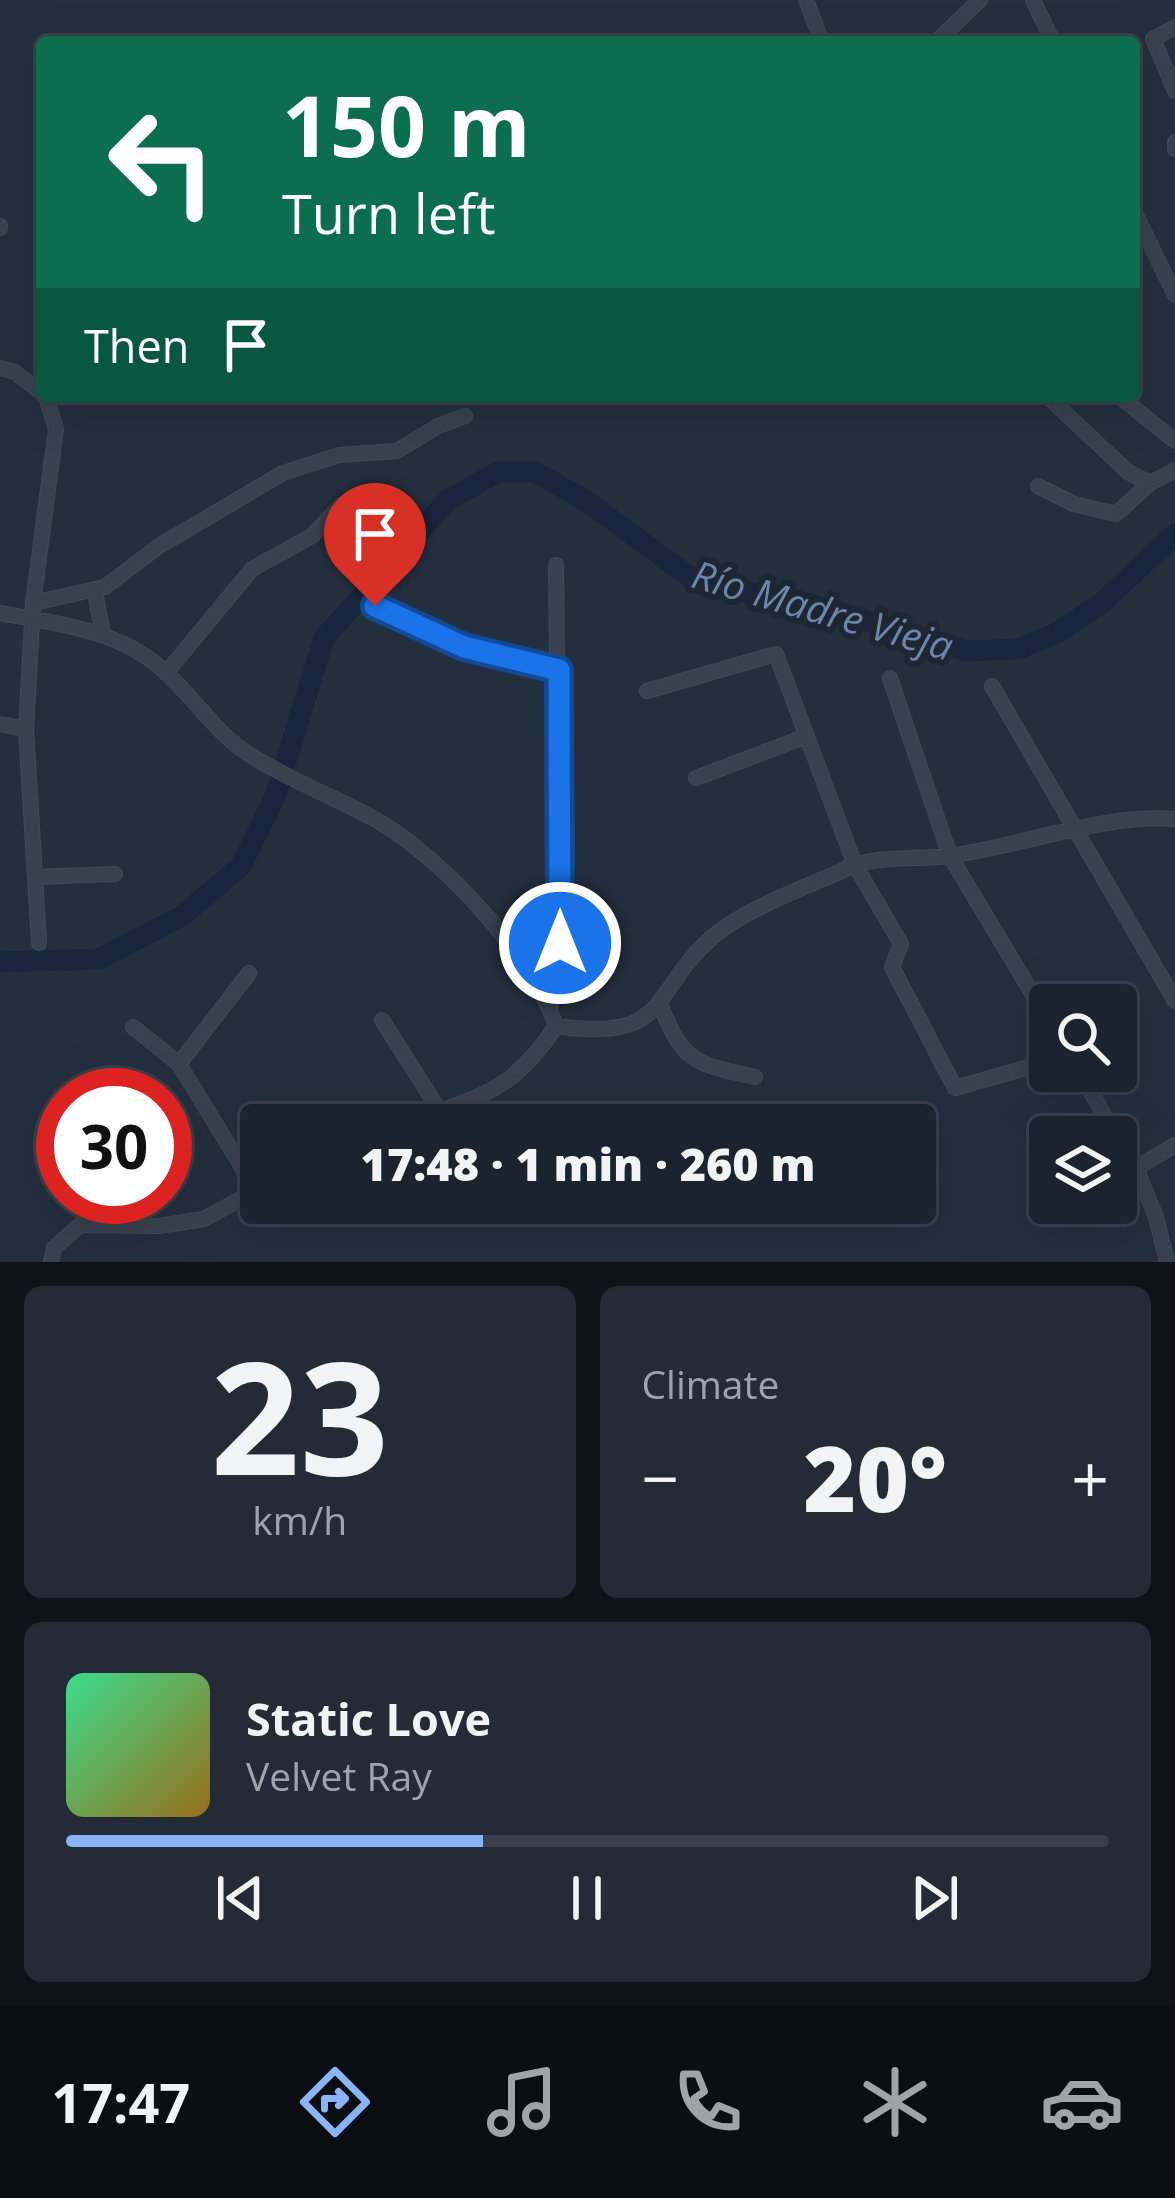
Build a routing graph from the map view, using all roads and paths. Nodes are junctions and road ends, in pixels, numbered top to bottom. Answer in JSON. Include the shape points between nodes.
{"nodes":[{"id":1,"x":806,"y":0,"type":"edge"},
{"id":2,"x":980,"y":0,"type":"edge"},
{"id":3,"x":1033,"y":0,"type":"edge"},
{"id":4,"x":1175,"y":27,"type":"edge"},
{"id":5,"x":821,"y":36,"type":"edge"},
{"id":6,"x":942,"y":36,"type":"edge"},
{"id":7,"x":1050,"y":36,"type":"edge"},
{"id":8,"x":1175,"y":91,"type":"edge"},
{"id":9,"x":1140,"y":224,"type":"edge"},
{"id":10,"x":1175,"y":296,"type":"edge"},
{"id":11,"x":0,"y":368,"type":"edge"},
{"id":12,"x":36,"y":388,"type":"edge"},
{"id":13,"x":47,"y":402,"type":"edge"},
{"id":14,"x":1053,"y":402,"type":"edge"},
{"id":15,"x":1127,"y":402,"type":"edge"},
{"id":16,"x":466,"y":416,"type":"dead end"},
{"id":17,"x":1175,"y":441,"type":"edge"},
{"id":18,"x":1175,"y":470,"type":"edge"},
{"id":19,"x":1150,"y":483,"type":"junction"},
{"id":20,"x":1038,"y":486,"type":"dead end"},
{"id":21,"x":341,"y":506,"type":"dead end"},
{"id":22,"x":556,"y":565,"type":"dead end"},
{"id":23,"x":95,"y":592,"type":"junction"},
{"id":24,"x":375,"y":606,"type":"dead end"},
{"id":25,"x":33,"y":611,"type":"junction"},
{"id":26,"x":0,"y":613,"type":"edge"},
{"id":27,"x":103,"y":635,"type":"junction"},
{"id":28,"x":559,"y":670,"type":"junction"},
{"id":29,"x":166,"y":673,"type":"junction"},
{"id":30,"x":890,"y":678,"type":"dead end"},
{"id":31,"x":992,"y":686,"type":"dead end"},
{"id":32,"x":647,"y":691,"type":"dead end"},
{"id":33,"x":0,"y":724,"type":"edge"},
{"id":34,"x":26,"y":729,"type":"junction"},
{"id":35,"x":807,"y":736,"type":"junction"},
{"id":36,"x":696,"y":778,"type":"dead end"},
{"id":37,"x":1175,"y":819,"type":"edge"},
{"id":38,"x":1075,"y":832,"type":"junction"},
{"id":39,"x":950,"y":856,"type":"junction"},
{"id":40,"x":855,"y":865,"type":"junction"},
{"id":41,"x":116,"y":874,"type":"dead end"},
{"id":42,"x":35,"y":877,"type":"junction"},
{"id":43,"x":39,"y":943,"type":"dead end"},
{"id":44,"x":249,"y":973,"type":"dead end"},
{"id":45,"x":1029,"y":988,"type":"edge"},
{"id":46,"x":1175,"y":1001,"type":"edge"},
{"id":47,"x":661,"y":1006,"type":"junction"},
{"id":48,"x":550,"y":1009,"type":"junction"},
{"id":49,"x":382,"y":1020,"type":"dead end"},
{"id":50,"x":556,"y":1026,"type":"junction"},
{"id":51,"x":133,"y":1027,"type":"dead end"},
{"id":52,"x":179,"y":1064,"type":"junction"},
{"id":53,"x":1029,"y":1067,"type":"edge"},
{"id":54,"x":755,"y":1077,"type":"dead end"},
{"id":55,"x":436,"y":1104,"type":"edge"},
{"id":56,"x":459,"y":1104,"type":"edge"},
{"id":57,"x":1175,"y":1144,"type":"edge"},
{"id":58,"x":240,"y":1159,"type":"edge"},
{"id":59,"x":1137,"y":1167,"type":"edge"},
{"id":60,"x":1137,"y":1170,"type":"edge"},
{"id":61,"x":240,"y":1199,"type":"edge"},
{"id":62,"x":98,"y":1225,"type":"joint"},
{"id":63,"x":51,"y":1262,"type":"edge"},
{"id":64,"x":1167,"y":1262,"type":"edge"}],
"edges":[{"from":1,"to":5,"type":"street"},
{"from":2,"to":6,"type":"street"},
{"from":3,"to":7,"type":"street"},
{"from":4,"to":8,"type":"street","via":[[1153,39]]},
{"from":9,"to":10,"type":"street"},
{"from":11,"to":12,"type":"street"},
{"from":13,"to":25,"type":"street","via":[[56,429]]},
{"from":14,"to":19,"type":"street"},
{"from":15,"to":17,"type":"street"},
{"from":16,"to":23,"type":"street","via":[[397,451],[339,455],[283,473]]},
{"from":18,"to":19,"type":"street"},
{"from":19,"to":20,"type":"street","via":[[1116,514]]},
{"from":21,"to":29,"type":"street","via":[[312,536],[252,568]]},
{"from":22,"to":28,"type":"street"},
{"from":23,"to":25,"type":"street"},
{"from":23,"to":27,"type":"street"},
{"from":24,"to":28,"type":"street","via":[[464,647]]},
{"from":25,"to":26,"type":"street"},
{"from":25,"to":27,"type":"street"},
{"from":25,"to":34,"type":"street"},
{"from":27,"to":29,"type":"street"},
{"from":28,"to":48,"type":"street","via":[[560,943]]},
{"from":29,"to":48,"type":"street","via":[[244,751],[381,823],[435,863],[499,933]]},
{"from":30,"to":39,"type":"street"},
{"from":31,"to":38,"type":"street"},
{"from":32,"to":35,"type":"street","via":[[776,654]]},
{"from":33,"to":34,"type":"street"},
{"from":34,"to":42,"type":"street"},
{"from":35,"to":36,"type":"street"},
{"from":35,"to":40,"type":"street"},
{"from":37,"to":38,"type":"street"},
{"from":38,"to":39,"type":"street"},
{"from":38,"to":46,"type":"street"},
{"from":39,"to":40,"type":"street"},
{"from":39,"to":45,"type":"street"},
{"from":40,"to":47,"type":"street","via":[[721,930]]},
{"from":40,"to":53,"type":"street","via":[[901,944],[892,967],[955,1088]]},
{"from":41,"to":42,"type":"street"},
{"from":42,"to":43,"type":"street"},
{"from":44,"to":52,"type":"street"},
{"from":47,"to":50,"type":"street","via":[[626,1027]]},
{"from":47,"to":54,"type":"street","via":[[690,1058]]},
{"from":48,"to":50,"type":"street"},
{"from":49,"to":55,"type":"street"},
{"from":50,"to":56,"type":"street","via":[[530,1065],[498,1090]]},
{"from":51,"to":52,"type":"street"},
{"from":52,"to":58,"type":"street"},
{"from":57,"to":59,"type":"street"},
{"from":60,"to":64,"type":"street"},
{"from":61,"to":62,"type":"street","via":[[204,1219]]},
{"from":62,"to":63,"type":"street","via":[[65,1234]]}]}
